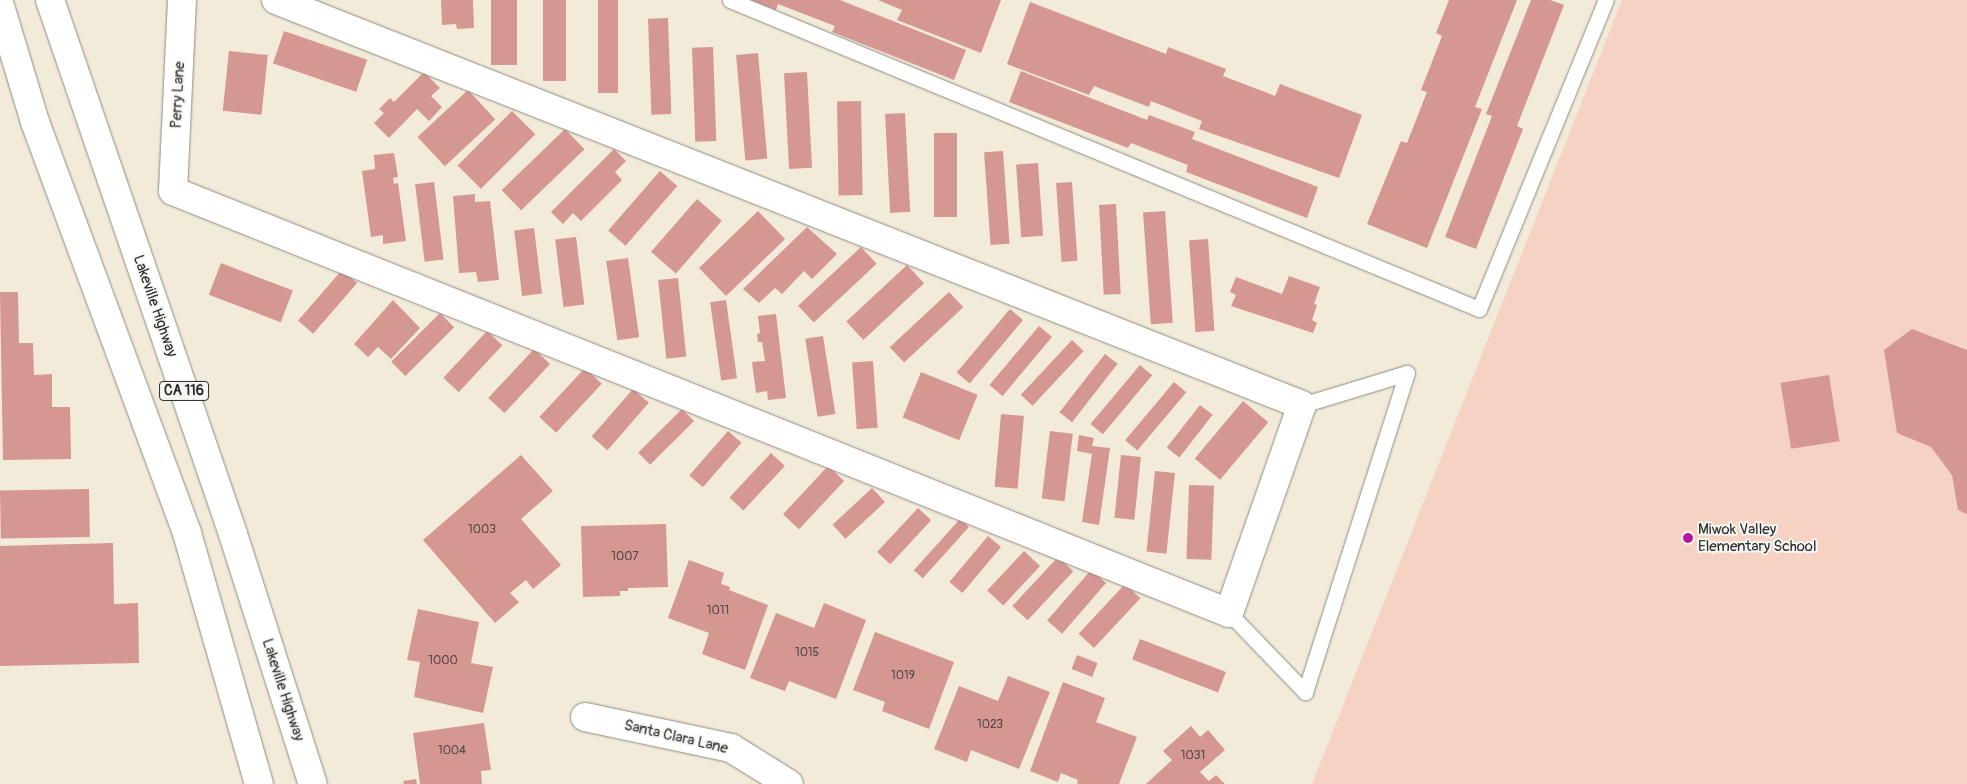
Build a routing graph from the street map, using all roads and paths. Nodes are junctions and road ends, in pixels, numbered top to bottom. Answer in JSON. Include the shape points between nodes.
{"nodes":[{"id":1,"x":50,"y":0,"type":"edge"},
{"id":2,"x":182,"y":0,"type":"edge"},
{"id":3,"x":276,"y":0,"type":"edge"},
{"id":4,"x":730,"y":0,"type":"edge"},
{"id":5,"x":1606,"y":0,"type":"edge"},
{"id":6,"x":0,"y":6,"type":"edge"},
{"id":7,"x":1302,"y":405,"type":"junction"},
{"id":8,"x":1229,"y":613,"type":"junction"},
{"id":9,"x":585,"y":717,"type":"dead end"},
{"id":10,"x":259,"y":784,"type":"edge"},
{"id":11,"x":313,"y":784,"type":"edge"},
{"id":12,"x":789,"y":784,"type":"edge"}],
"edges":[{"from":1,"to":11,"type":"street","name":"Lakeville Highway","number":"CA 116","via":[[233,534]]},
{"from":2,"to":8,"type":"street","name":"Perry Lane","via":[[173,191]]},
{"from":3,"to":7,"type":"street"},
{"from":4,"to":5,"type":"lane","via":[[1479,309]]},
{"from":6,"to":10,"type":"street","number":"CA 116","via":[[35,122],[187,533]]},
{"from":7,"to":8,"type":"street"},
{"from":7,"to":8,"type":"lane","via":[[1407,373],[1305,692]]},
{"from":9,"to":12,"type":"street","name":"Santa Clara Lane","via":[[731,748]]}]}
